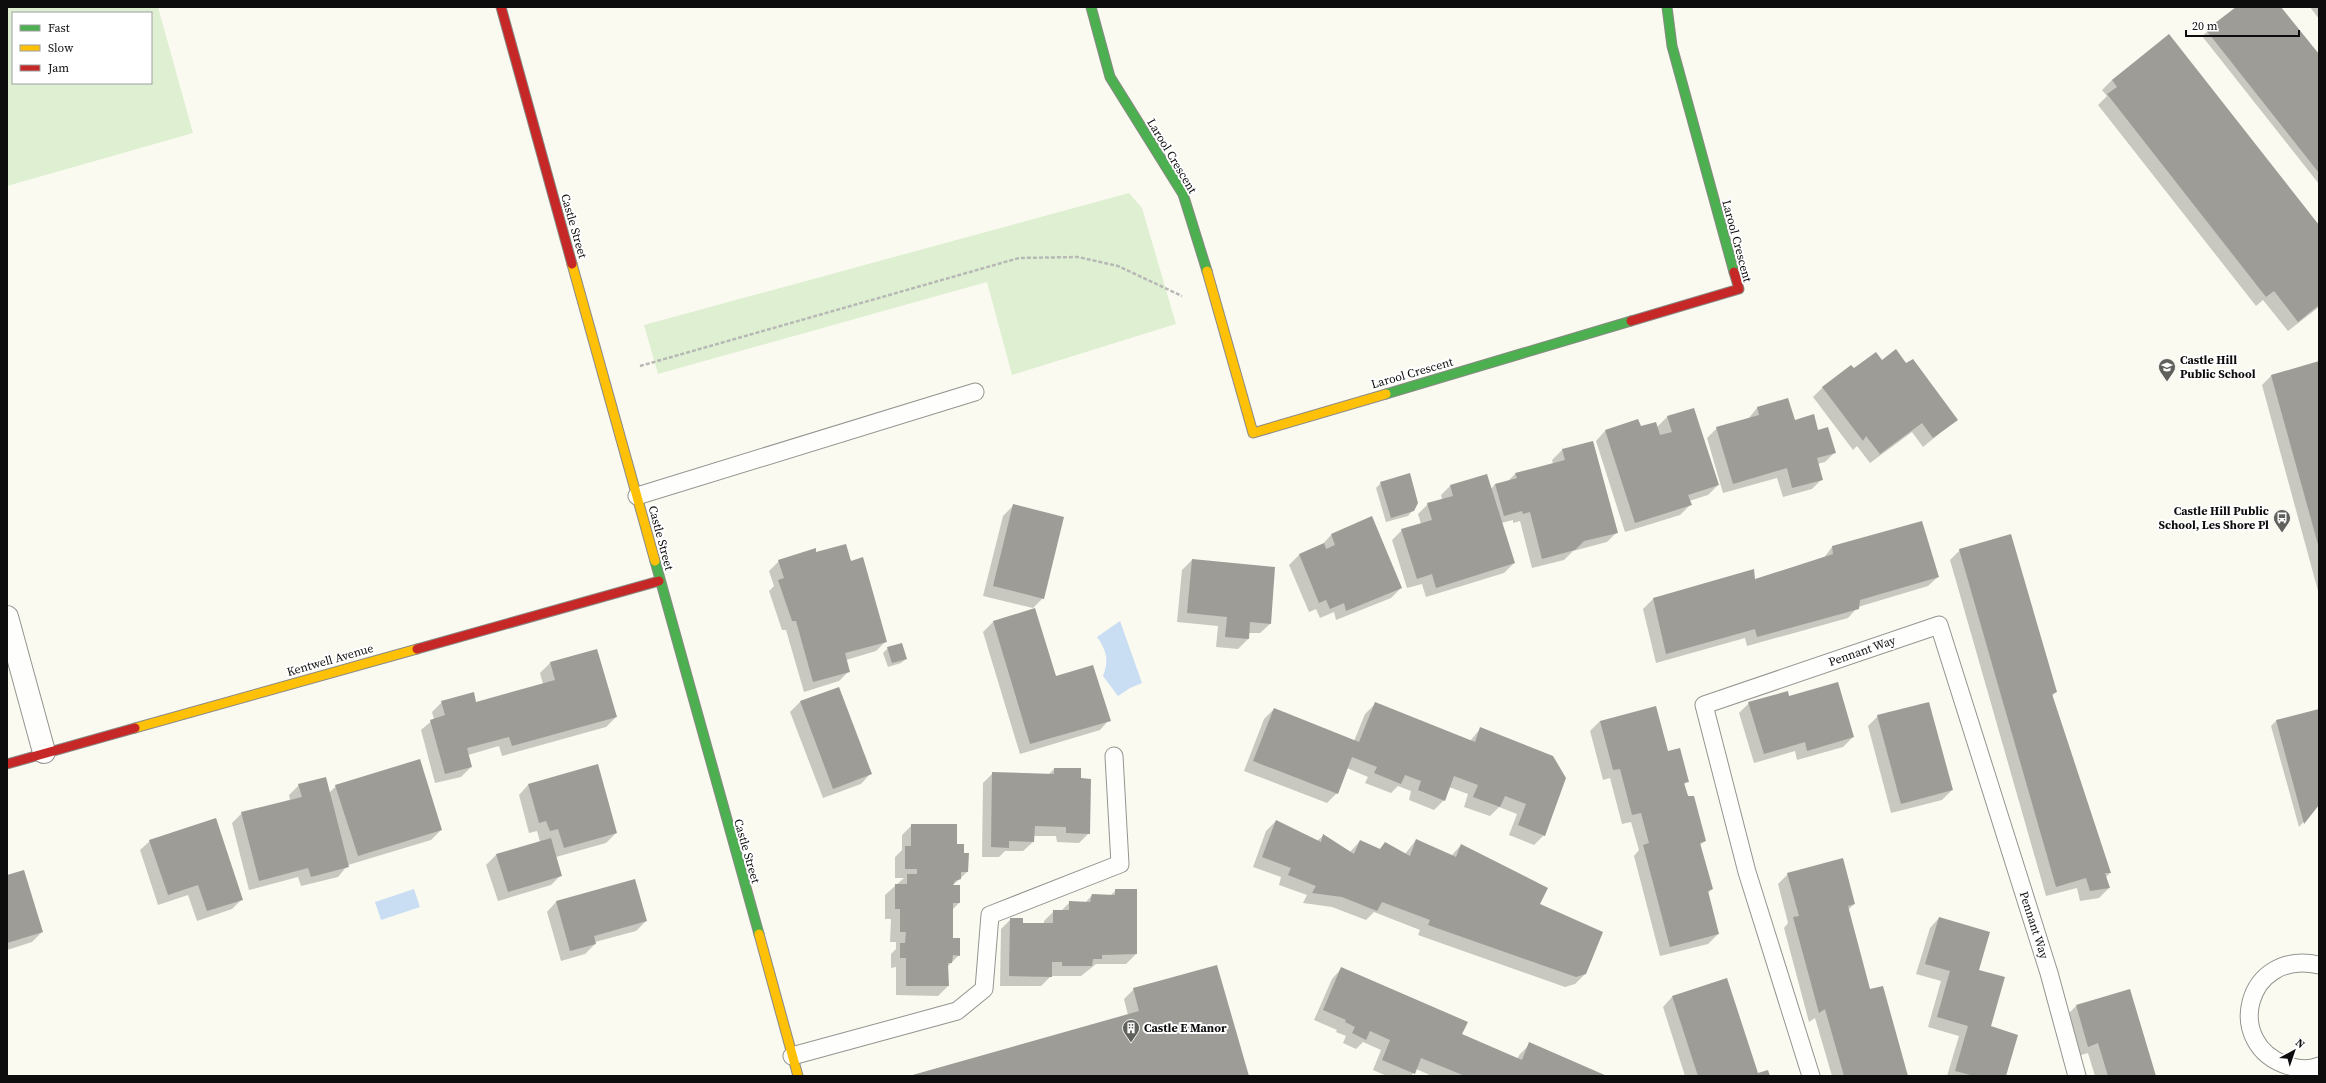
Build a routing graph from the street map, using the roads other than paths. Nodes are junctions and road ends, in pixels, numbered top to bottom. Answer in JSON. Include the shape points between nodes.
{"nodes":[{"id":1,"x":501,"y":7,"type":"edge"},
{"id":2,"x":1090,"y":7,"type":"edge"},
{"id":3,"x":1667,"y":7,"type":"edge"},
{"id":4,"x":975,"y":392,"type":"dead end"},
{"id":5,"x":638,"y":496,"type":"junction"},
{"id":6,"x":660,"y":581,"type":"junction"},
{"id":7,"x":7,"y":617,"type":"edge"},
{"id":8,"x":44,"y":752,"type":"junction"},
{"id":9,"x":1114,"y":756,"type":"dead end"},
{"id":10,"x":7,"y":764,"type":"edge"},
{"id":11,"x":2319,"y":965,"type":"edge"},
{"id":12,"x":792,"y":1056,"type":"junction"},
{"id":13,"x":2318,"y":1070,"type":"edge"},
{"id":14,"x":798,"y":1076,"type":"edge"},
{"id":15,"x":1811,"y":1076,"type":"edge"},
{"id":16,"x":2077,"y":1076,"type":"edge"}],
"edges":[{"from":1,"to":5,"type":"street","name":"Castle Street"},
{"from":2,"to":3,"type":"street","name":"Larool Crescent","via":[[1110,77],[1183,194],[1221,315],[1253,432],[1739,289],[1672,46]]},
{"from":4,"to":5,"type":"lane"},
{"from":5,"to":6,"type":"street","name":"Castle Street"},
{"from":6,"to":8,"type":"street","name":"Kentwell Avenue"},
{"from":6,"to":12,"type":"street","name":"Castle Street"},
{"from":7,"to":8,"type":"street"},
{"from":8,"to":10,"type":"street","name":"Kentwell Avenue"},
{"from":9,"to":12,"type":"lane","via":[[1120,864],[990,915],[984,989],[957,1011]]},
{"from":11,"to":13,"type":"lane","via":[[2305,962],[2288,963],[2271,971],[2258,984],[2250,1001],[2249,1020],[2254,1038],[2264,1053],[2280,1063],[2298,1069]]},
{"from":12,"to":14,"type":"street","name":"Castle Street"},
{"from":15,"to":16,"type":"lane","name":"Pennant Way","via":[[1747,872],[1704,705],[1939,625],[2049,974]]}]}
